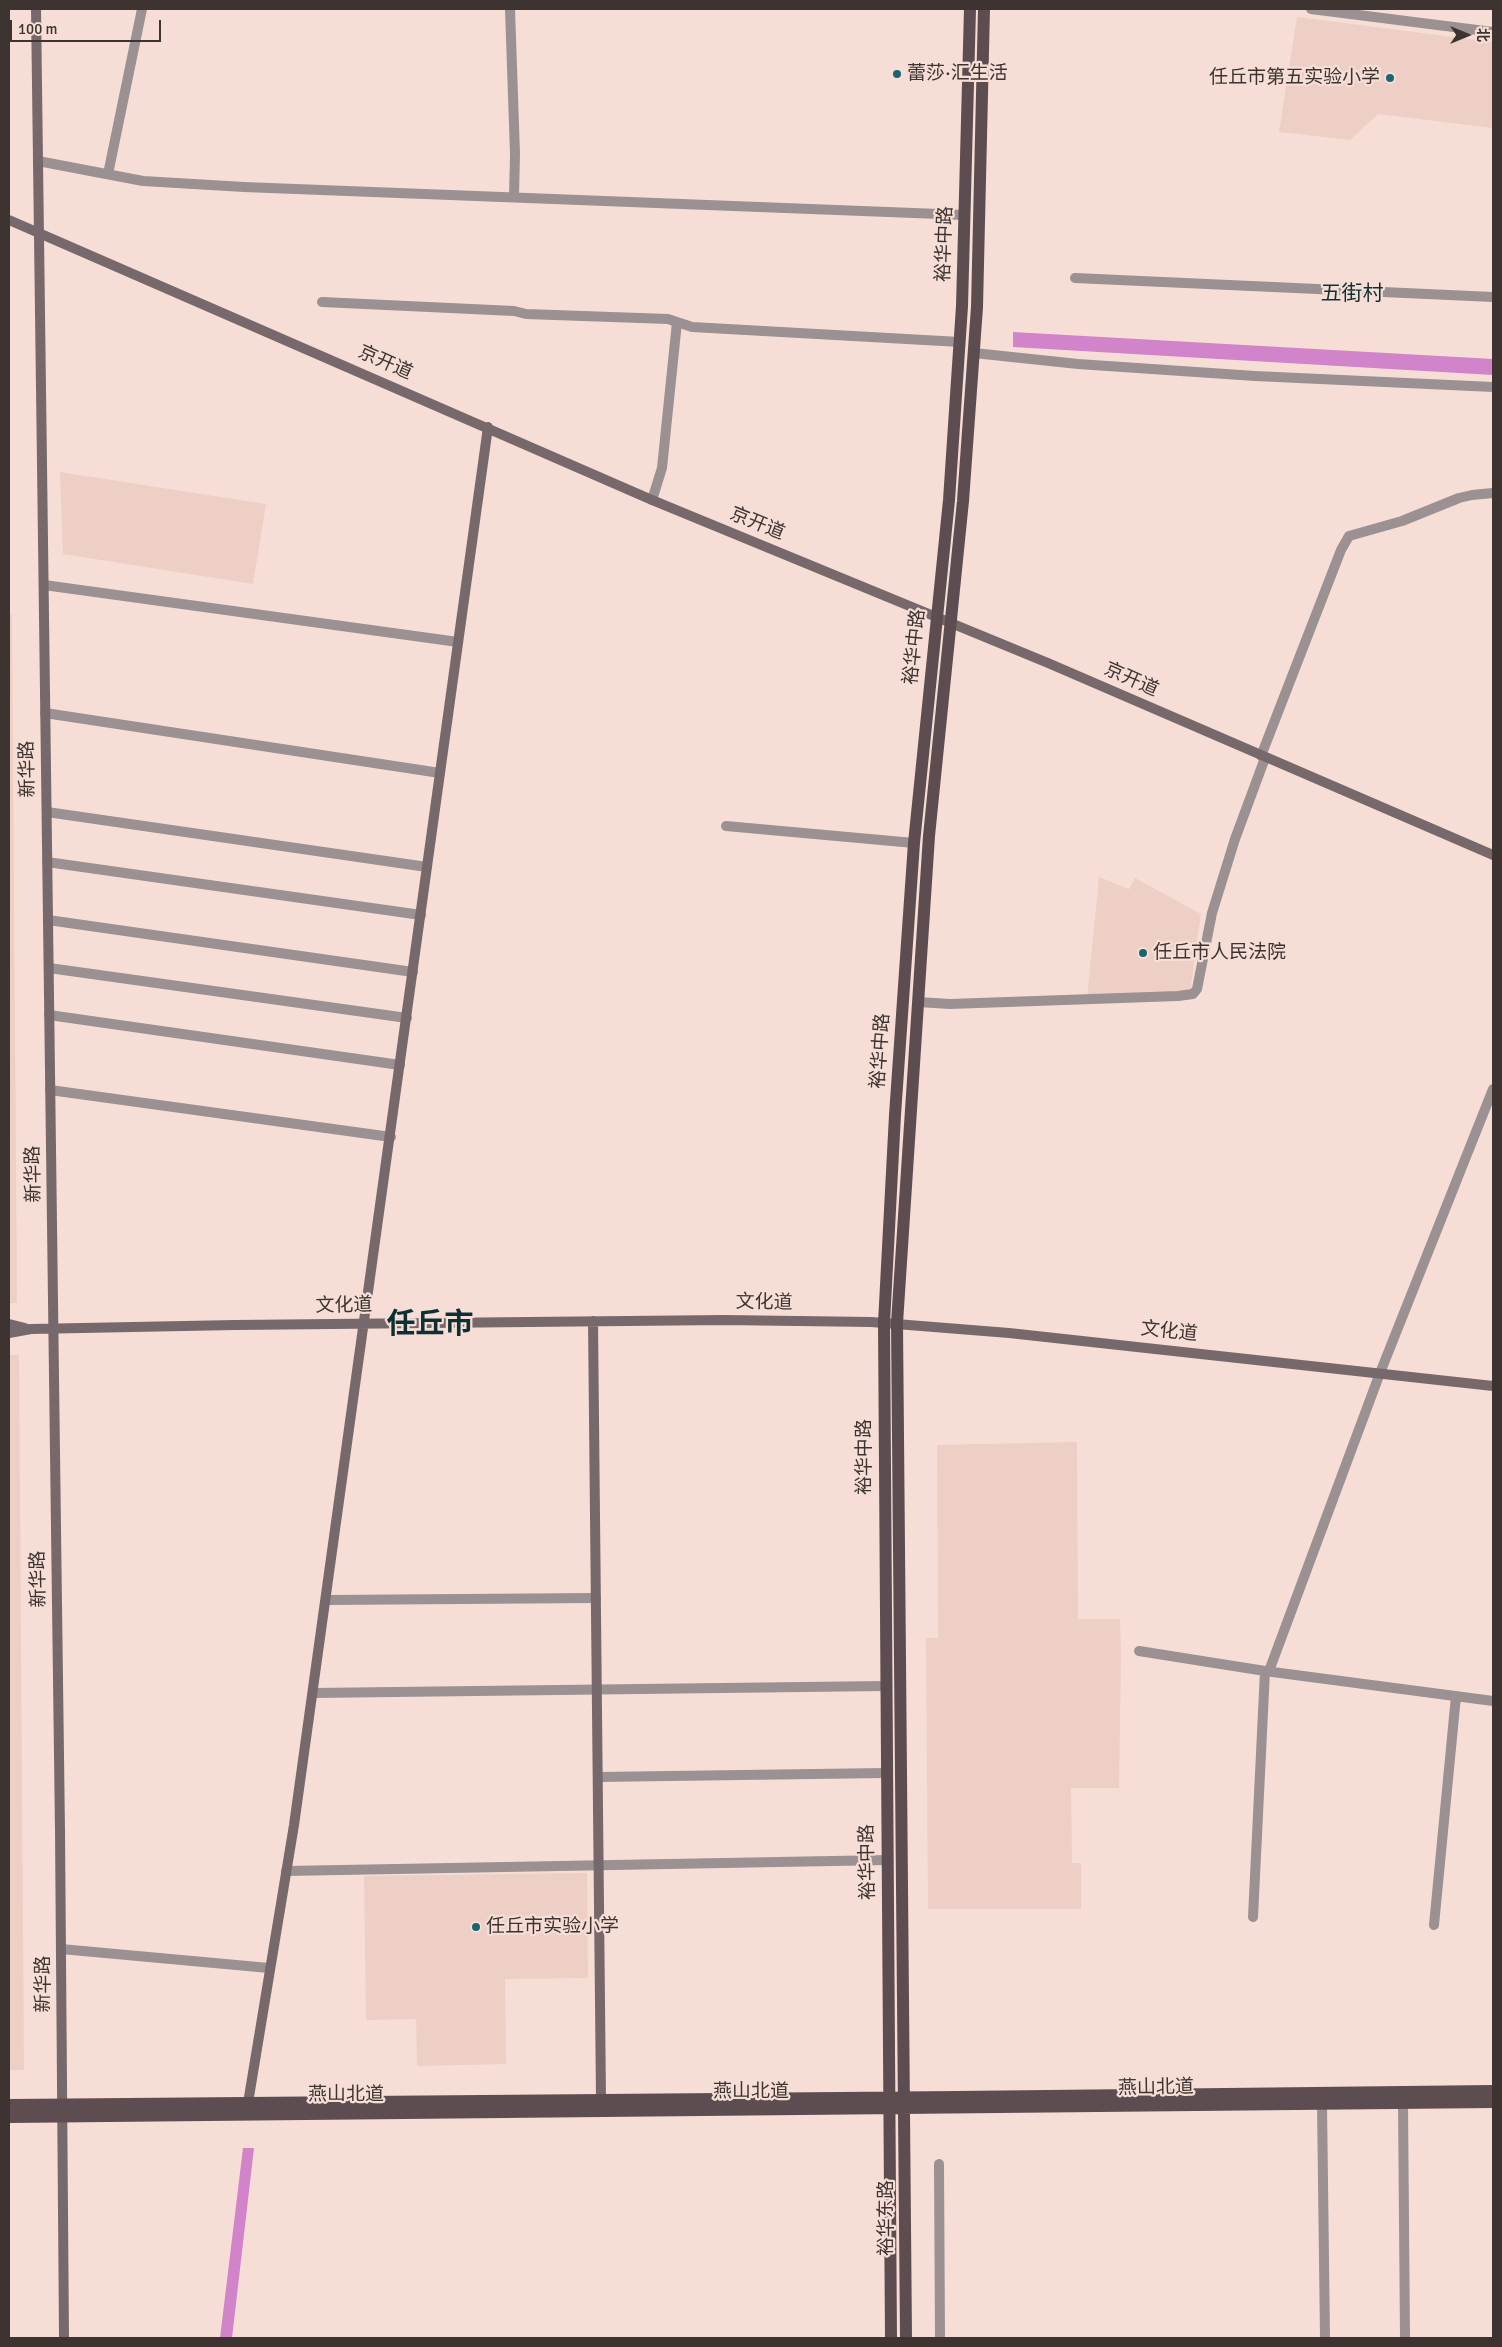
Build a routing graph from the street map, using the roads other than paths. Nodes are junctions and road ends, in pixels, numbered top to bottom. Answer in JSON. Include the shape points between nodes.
{"nodes":[{"id":1,"x":36,"y":9,"type":"edge"},
{"id":2,"x":142,"y":9,"type":"edge"},
{"id":3,"x":510,"y":9,"type":"edge"},
{"id":4,"x":970,"y":9,"type":"edge"},
{"id":5,"x":984,"y":9,"type":"edge"},
{"id":6,"x":1311,"y":9,"type":"edge"},
{"id":7,"x":1493,"y":32,"type":"edge"},
{"id":8,"x":38,"y":161,"type":"junction"},
{"id":9,"x":108,"y":174,"type":"junction"},
{"id":10,"x":514,"y":197,"type":"junction"},
{"id":11,"x":965,"y":215,"type":"junction"},
{"id":12,"x":9,"y":220,"type":"edge"},
{"id":13,"x":39,"y":233,"type":"junction"},
{"id":14,"x":1075,"y":278,"type":"dead end"},
{"id":15,"x":1493,"y":297,"type":"edge"},
{"id":16,"x":322,"y":302,"type":"dead end"},
{"id":17,"x":677,"y":322,"type":"junction"},
{"id":18,"x":960,"y":342,"type":"junction"},
{"id":19,"x":974,"y":353,"type":"junction"},
{"id":20,"x":1493,"y":387,"type":"edge"},
{"id":21,"x":488,"y":427,"type":"junction"},
{"id":22,"x":1493,"y":493,"type":"edge"},
{"id":23,"x":652,"y":500,"type":"junction"},
{"id":24,"x":44,"y":585,"type":"junction"},
{"id":25,"x":937,"y":617,"type":"junction"},
{"id":26,"x":951,"y":622,"type":"junction"},
{"id":27,"x":458,"y":642,"type":"junction"},
{"id":28,"x":45,"y":713,"type":"junction"},
{"id":29,"x":1263,"y":757,"type":"junction"},
{"id":30,"x":440,"y":773,"type":"junction"},
{"id":31,"x":46,"y":812,"type":"junction"},
{"id":32,"x":726,"y":826,"type":"dead end"},
{"id":33,"x":914,"y":843,"type":"junction"},
{"id":34,"x":1493,"y":855,"type":"edge"},
{"id":35,"x":47,"y":862,"type":"junction"},
{"id":36,"x":427,"y":868,"type":"junction"},
{"id":37,"x":421,"y":915,"type":"junction"},
{"id":38,"x":48,"y":920,"type":"junction"},
{"id":39,"x":49,"y":968,"type":"junction"},
{"id":40,"x":413,"y":972,"type":"junction"},
{"id":41,"x":918,"y":1002,"type":"junction"},
{"id":42,"x":49,"y":1015,"type":"junction"},
{"id":43,"x":407,"y":1018,"type":"junction"},
{"id":44,"x":400,"y":1065,"type":"junction"},
{"id":45,"x":50,"y":1090,"type":"junction"},
{"id":46,"x":1493,"y":1090,"type":"edge"},
{"id":47,"x":390,"y":1137,"type":"junction"},
{"id":48,"x":593,"y":1322,"type":"junction"},
{"id":49,"x":884,"y":1323,"type":"junction"},
{"id":50,"x":897,"y":1323,"type":"junction"},
{"id":51,"x":9,"y":1324,"type":"edge"},
{"id":52,"x":364,"y":1324,"type":"junction"},
{"id":53,"x":53,"y":1328,"type":"junction"},
{"id":54,"x":31,"y":1329,"type":"junction"},
{"id":55,"x":9,"y":1333,"type":"edge"},
{"id":56,"x":1380,"y":1373,"type":"junction"},
{"id":57,"x":1493,"y":1386,"type":"edge"},
{"id":58,"x":596,"y":1598,"type":"junction"},
{"id":59,"x":326,"y":1600,"type":"junction"},
{"id":60,"x":1139,"y":1651,"type":"dead end"},
{"id":61,"x":1267,"y":1671,"type":"junction"},
{"id":62,"x":885,"y":1686,"type":"junction"},
{"id":63,"x":597,"y":1689,"type":"junction"},
{"id":64,"x":313,"y":1693,"type":"junction"},
{"id":65,"x":1456,"y":1696,"type":"junction"},
{"id":66,"x":1493,"y":1701,"type":"edge"},
{"id":67,"x":886,"y":1773,"type":"junction"},
{"id":68,"x":598,"y":1777,"type":"junction"},
{"id":69,"x":887,"y":1860,"type":"junction"},
{"id":70,"x":599,"y":1865,"type":"junction"},
{"id":71,"x":286,"y":1871,"type":"junction"},
{"id":72,"x":1253,"y":1917,"type":"dead end"},
{"id":73,"x":1434,"y":1925,"type":"dead end"},
{"id":74,"x":61,"y":1949,"type":"junction"},
{"id":75,"x":270,"y":1968,"type":"junction"},
{"id":76,"x":1493,"y":2091,"type":"edge"},
{"id":77,"x":601,"y":2100,"type":"junction"},
{"id":78,"x":1493,"y":2102,"type":"edge"},
{"id":79,"x":248,"y":2103,"type":"junction"},
{"id":80,"x":1403,"y":2103,"type":"junction"},
{"id":81,"x":889,"y":2104,"type":"junction"},
{"id":82,"x":904,"y":2104,"type":"junction"},
{"id":83,"x":1322,"y":2104,"type":"junction"},
{"id":84,"x":9,"y":2105,"type":"edge"},
{"id":85,"x":62,"y":2110,"type":"junction"},
{"id":86,"x":9,"y":2117,"type":"edge"},
{"id":87,"x":939,"y":2164,"type":"dead end"},
{"id":88,"x":64,"y":2338,"type":"edge"},
{"id":89,"x":891,"y":2338,"type":"edge"},
{"id":90,"x":906,"y":2338,"type":"edge"},
{"id":91,"x":940,"y":2338,"type":"edge"},
{"id":92,"x":1325,"y":2338,"type":"edge"},
{"id":93,"x":1406,"y":2338,"type":"edge"}],
"edges":[{"from":1,"to":8,"type":"main road","name":"新华路"},
{"from":2,"to":9,"type":"street"},
{"from":3,"to":10,"type":"street"},
{"from":4,"to":11,"type":"main road","name":"裕华中路"},
{"from":5,"to":19,"type":"main road","name":"裕华中路","via":[[984,100]]},
{"from":6,"to":7,"type":"street"},
{"from":8,"to":9,"type":"street"},
{"from":8,"to":13,"type":"main road","name":"新华路"},
{"from":9,"to":10,"type":"street","via":[[143,181],[244,187]]},
{"from":10,"to":11,"type":"street"},
{"from":11,"to":18,"type":"main road","name":"裕华中路"},
{"from":12,"to":13,"type":"main road","name":"京开道"},
{"from":13,"to":21,"type":"main road","name":"京开道"},
{"from":13,"to":24,"type":"main road","name":"新华路"},
{"from":14,"to":15,"type":"street"},
{"from":16,"to":17,"type":"street","via":[[514,310],[526,314],[668,319]]},
{"from":17,"to":18,"type":"street","via":[[692,327]]},
{"from":17,"to":23,"type":"street","via":[[662,468]]},
{"from":18,"to":25,"type":"main road","name":"裕华中路"},
{"from":19,"to":20,"type":"street","via":[[1078,364],[1256,376]]},
{"from":19,"to":26,"type":"main road","name":"裕华中路"},
{"from":21,"to":23,"type":"main road","name":"京开道"},
{"from":21,"to":27,"type":"main road"},
{"from":22,"to":29,"type":"street","via":[[1459,498],[1402,521],[1349,536]]},
{"from":23,"to":25,"type":"main road","name":"京开道"},
{"from":24,"to":27,"type":"street"},
{"from":24,"to":28,"type":"main road","name":"新华路"},
{"from":25,"to":26,"type":"main road","name":"京开道"},
{"from":25,"to":33,"type":"main road","name":"裕华中路"},
{"from":26,"to":29,"type":"main road","name":"京开道"},
{"from":26,"to":41,"type":"main road","name":"裕华中路","via":[[929,836]]},
{"from":27,"to":30,"type":"main road"},
{"from":28,"to":30,"type":"street"},
{"from":28,"to":31,"type":"main road","name":"新华路"},
{"from":29,"to":34,"type":"main road","name":"京开道"},
{"from":29,"to":41,"type":"street","via":[[1212,912],[1194,994],[970,1003]]},
{"from":30,"to":36,"type":"main road"},
{"from":31,"to":35,"type":"main road","name":"新华路"},
{"from":31,"to":36,"type":"street"},
{"from":32,"to":33,"type":"street"},
{"from":33,"to":49,"type":"main road","name":"裕华中路"},
{"from":35,"to":37,"type":"street"},
{"from":35,"to":38,"type":"main road","name":"新华路"},
{"from":36,"to":37,"type":"main road"},
{"from":37,"to":40,"type":"main road"},
{"from":38,"to":39,"type":"main road","name":"新华路"},
{"from":38,"to":40,"type":"street"},
{"from":39,"to":42,"type":"main road","name":"新华路"},
{"from":39,"to":43,"type":"street"},
{"from":40,"to":43,"type":"main road"},
{"from":41,"to":50,"type":"main road","name":"裕华中路"},
{"from":42,"to":44,"type":"street"},
{"from":42,"to":45,"type":"main road","name":"新华路"},
{"from":43,"to":44,"type":"main road"},
{"from":44,"to":47,"type":"main road"},
{"from":45,"to":47,"type":"street"},
{"from":45,"to":53,"type":"main road","name":"新华路"},
{"from":46,"to":56,"type":"street"},
{"from":47,"to":52,"type":"main road"},
{"from":48,"to":49,"type":"main road","name":"文化道"},
{"from":48,"to":52,"type":"main road","name":"文化道"},
{"from":48,"to":58,"type":"main road"},
{"from":49,"to":50,"type":"main road","name":"文化道"},
{"from":49,"to":62,"type":"main road","name":"裕华中路"},
{"from":50,"to":56,"type":"main road","name":"文化道"},
{"from":50,"to":82,"type":"main road","name":"裕华中路"},
{"from":51,"to":54,"type":"main road","name":"文化道"},
{"from":52,"to":53,"type":"main road","name":"文化道"},
{"from":52,"to":59,"type":"main road"},
{"from":53,"to":54,"type":"main road","name":"文化道"},
{"from":53,"to":74,"type":"main road","name":"新华路"},
{"from":54,"to":55,"type":"main road","name":"文化道"},
{"from":56,"to":57,"type":"main road","name":"文化道"},
{"from":56,"to":61,"type":"street"},
{"from":58,"to":59,"type":"street"},
{"from":58,"to":63,"type":"main road"},
{"from":59,"to":64,"type":"main road"},
{"from":60,"to":61,"type":"street"},
{"from":61,"to":65,"type":"street"},
{"from":61,"to":72,"type":"street"},
{"from":62,"to":63,"type":"street"},
{"from":62,"to":67,"type":"main road","name":"裕华中路"},
{"from":63,"to":64,"type":"street"},
{"from":63,"to":68,"type":"main road"},
{"from":64,"to":71,"type":"main road"},
{"from":65,"to":66,"type":"street"},
{"from":65,"to":73,"type":"street"},
{"from":67,"to":68,"type":"street"},
{"from":67,"to":69,"type":"main road","name":"裕华中路"},
{"from":68,"to":70,"type":"main road"},
{"from":69,"to":70,"type":"street"},
{"from":69,"to":81,"type":"main road","name":"裕华中路"},
{"from":70,"to":71,"type":"street"},
{"from":70,"to":77,"type":"main road"},
{"from":71,"to":75,"type":"main road"},
{"from":74,"to":75,"type":"street"},
{"from":74,"to":85,"type":"main road","name":"新华路"},
{"from":75,"to":79,"type":"main road"},
{"from":76,"to":82,"type":"main road","name":"燕山北道"},
{"from":77,"to":79,"type":"main road","name":"燕山北道"},
{"from":77,"to":81,"type":"main road","name":"燕山北道"},
{"from":78,"to":80,"type":"main road","name":"燕山北道"},
{"from":79,"to":85,"type":"main road","name":"燕山北道"},
{"from":80,"to":83,"type":"main road","name":"燕山北道"},
{"from":80,"to":93,"type":"street"},
{"from":81,"to":82,"type":"main road","name":"燕山北道"},
{"from":81,"to":85,"type":"main road","name":"燕山北道"},
{"from":81,"to":89,"type":"main road","name":"裕华东路"},
{"from":82,"to":83,"type":"main road","name":"燕山北道"},
{"from":82,"to":90,"type":"main road","name":"裕华东路"},
{"from":83,"to":92,"type":"street"},
{"from":84,"to":85,"type":"main road","name":"燕山北道"},
{"from":85,"to":86,"type":"main road","name":"燕山北道"},
{"from":85,"to":88,"type":"main road","name":"新华路"},
{"from":87,"to":91,"type":"street"}]}
